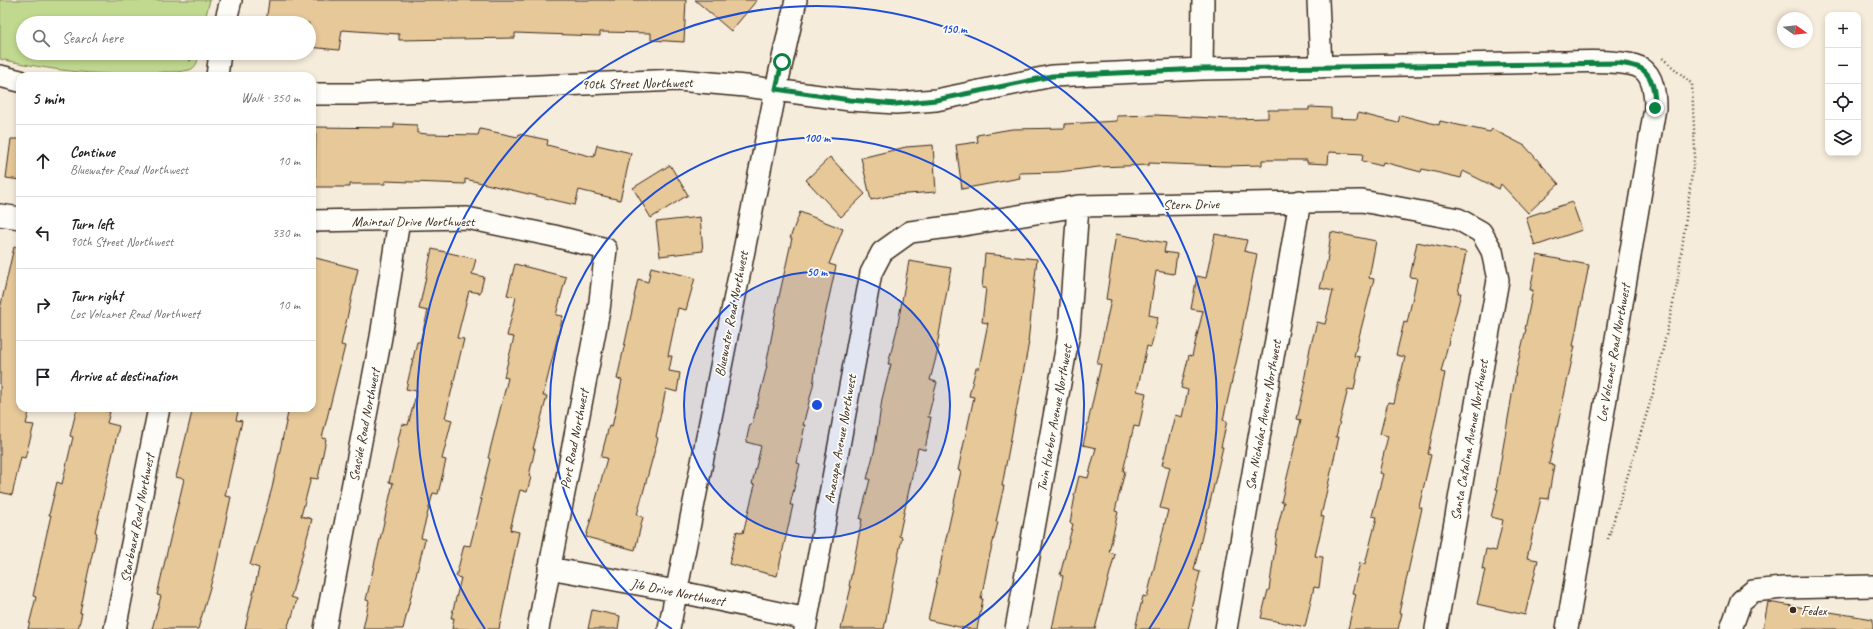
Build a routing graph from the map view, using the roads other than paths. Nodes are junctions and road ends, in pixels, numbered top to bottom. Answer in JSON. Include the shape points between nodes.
{"nodes":[{"id":1,"x":231,"y":0,"type":"edge"},
{"id":2,"x":796,"y":0,"type":"edge"},
{"id":3,"x":1203,"y":0,"type":"edge"},
{"id":4,"x":1318,"y":0,"type":"edge"},
{"id":5,"x":227,"y":16,"type":"edge"},
{"id":6,"x":219,"y":60,"type":"edge"},
{"id":7,"x":1321,"y":67,"type":"junction"},
{"id":8,"x":1202,"y":69,"type":"junction"},
{"id":9,"x":218,"y":72,"type":"edge"},
{"id":10,"x":0,"y":76,"type":"edge"},
{"id":11,"x":1650,"y":78,"type":"joint"},
{"id":12,"x":16,"y":80,"type":"edge"},
{"id":13,"x":776,"y":89,"type":"junction"},
{"id":14,"x":316,"y":94,"type":"edge"},
{"id":15,"x":1300,"y":201,"type":"junction"},
{"id":16,"x":1078,"y":206,"type":"junction"},
{"id":17,"x":0,"y":215,"type":"edge"},
{"id":18,"x":16,"y":217,"type":"edge"},
{"id":19,"x":399,"y":220,"type":"junction"},
{"id":20,"x":316,"y":221,"type":"edge"},
{"id":21,"x":606,"y":249,"type":"joint"},
{"id":22,"x":1492,"y":251,"type":"joint"},
{"id":23,"x":882,"y":252,"type":"joint"},
{"id":24,"x":158,"y":412,"type":"edge"},
{"id":25,"x":549,"y":568,"type":"junction"},
{"id":26,"x":1873,"y":586,"type":"edge"},
{"id":27,"x":676,"y":591,"type":"junction"},
{"id":28,"x":806,"y":624,"type":"edge"},
{"id":29,"x":115,"y":629,"type":"edge"},
{"id":30,"x":325,"y":629,"type":"edge"},
{"id":31,"x":538,"y":629,"type":"edge"},
{"id":32,"x":669,"y":629,"type":"edge"},
{"id":33,"x":1016,"y":629,"type":"edge"},
{"id":34,"x":1226,"y":629,"type":"edge"},
{"id":35,"x":1436,"y":629,"type":"edge"},
{"id":36,"x":1567,"y":629,"type":"edge"},
{"id":37,"x":1731,"y":629,"type":"edge"}],
"edges":[{"from":1,"to":5,"type":"street"},
{"from":2,"to":13,"type":"street","name":"Bluewater Road Northwest"},
{"from":3,"to":8,"type":"street"},
{"from":4,"to":7,"type":"street"},
{"from":6,"to":9,"type":"street"},
{"from":7,"to":8,"type":"street","name":"90th Street Northwest"},
{"from":7,"to":11,"type":"street","name":"90th Street Northwest","via":[[1619,63],[1641,68]]},
{"from":8,"to":13,"type":"street","name":"90th Street Northwest","via":[[1052,76],[936,100],[896,104]]},
{"from":10,"to":12,"type":"street"},
{"from":11,"to":36,"type":"street","name":"Los Volcanes Road Northwest","via":[[1655,92],[1655,108]]},
{"from":13,"to":14,"type":"street","name":"90th Street Northwest","via":[[678,80]]},
{"from":13,"to":27,"type":"street","name":"Bluewater Road Northwest"},
{"from":15,"to":16,"type":"street","name":"Stern Drive"},
{"from":15,"to":22,"type":"street","name":"Stern Drive","via":[[1362,201],[1458,219],[1481,232]]},
{"from":15,"to":34,"type":"street","name":"San Nicholas Avenue Northwest"},
{"from":16,"to":23,"type":"street","name":"Stern Drive","via":[[910,232]]},
{"from":16,"to":33,"type":"street","name":"Twin Harbor Avenue Northwest","via":[[1069,333]]},
{"from":17,"to":18,"type":"street"},
{"from":19,"to":20,"type":"street","name":"Mainsail Drive Northwest"},
{"from":19,"to":21,"type":"street","name":"Mainsail Drive Northwest","via":[[467,218]]},
{"from":19,"to":30,"type":"street","name":"Seaside Road Northwest","via":[[381,337]]},
{"from":21,"to":25,"type":"street","name":"Port Road Northwest","via":[[599,310]]},
{"from":22,"to":35,"type":"street","name":"Santa Catalina Avenue Northwest","via":[[1498,280]]},
{"from":23,"to":28,"type":"street","name":"Anacapa Avenue Northwest","via":[[870,273]]},
{"from":24,"to":29,"type":"street","name":"Starboard Road Northwest"},
{"from":25,"to":27,"type":"street","name":"Jib Drive Northwest"},
{"from":25,"to":31,"type":"street","name":"Port Road Northwest"},
{"from":26,"to":37,"type":"street","via":[[1753,591],[1741,601]]},
{"from":27,"to":28,"type":"street","name":"Jib Drive Northwest"},
{"from":27,"to":32,"type":"street","name":"Bluewater Road Northwest"}]}
